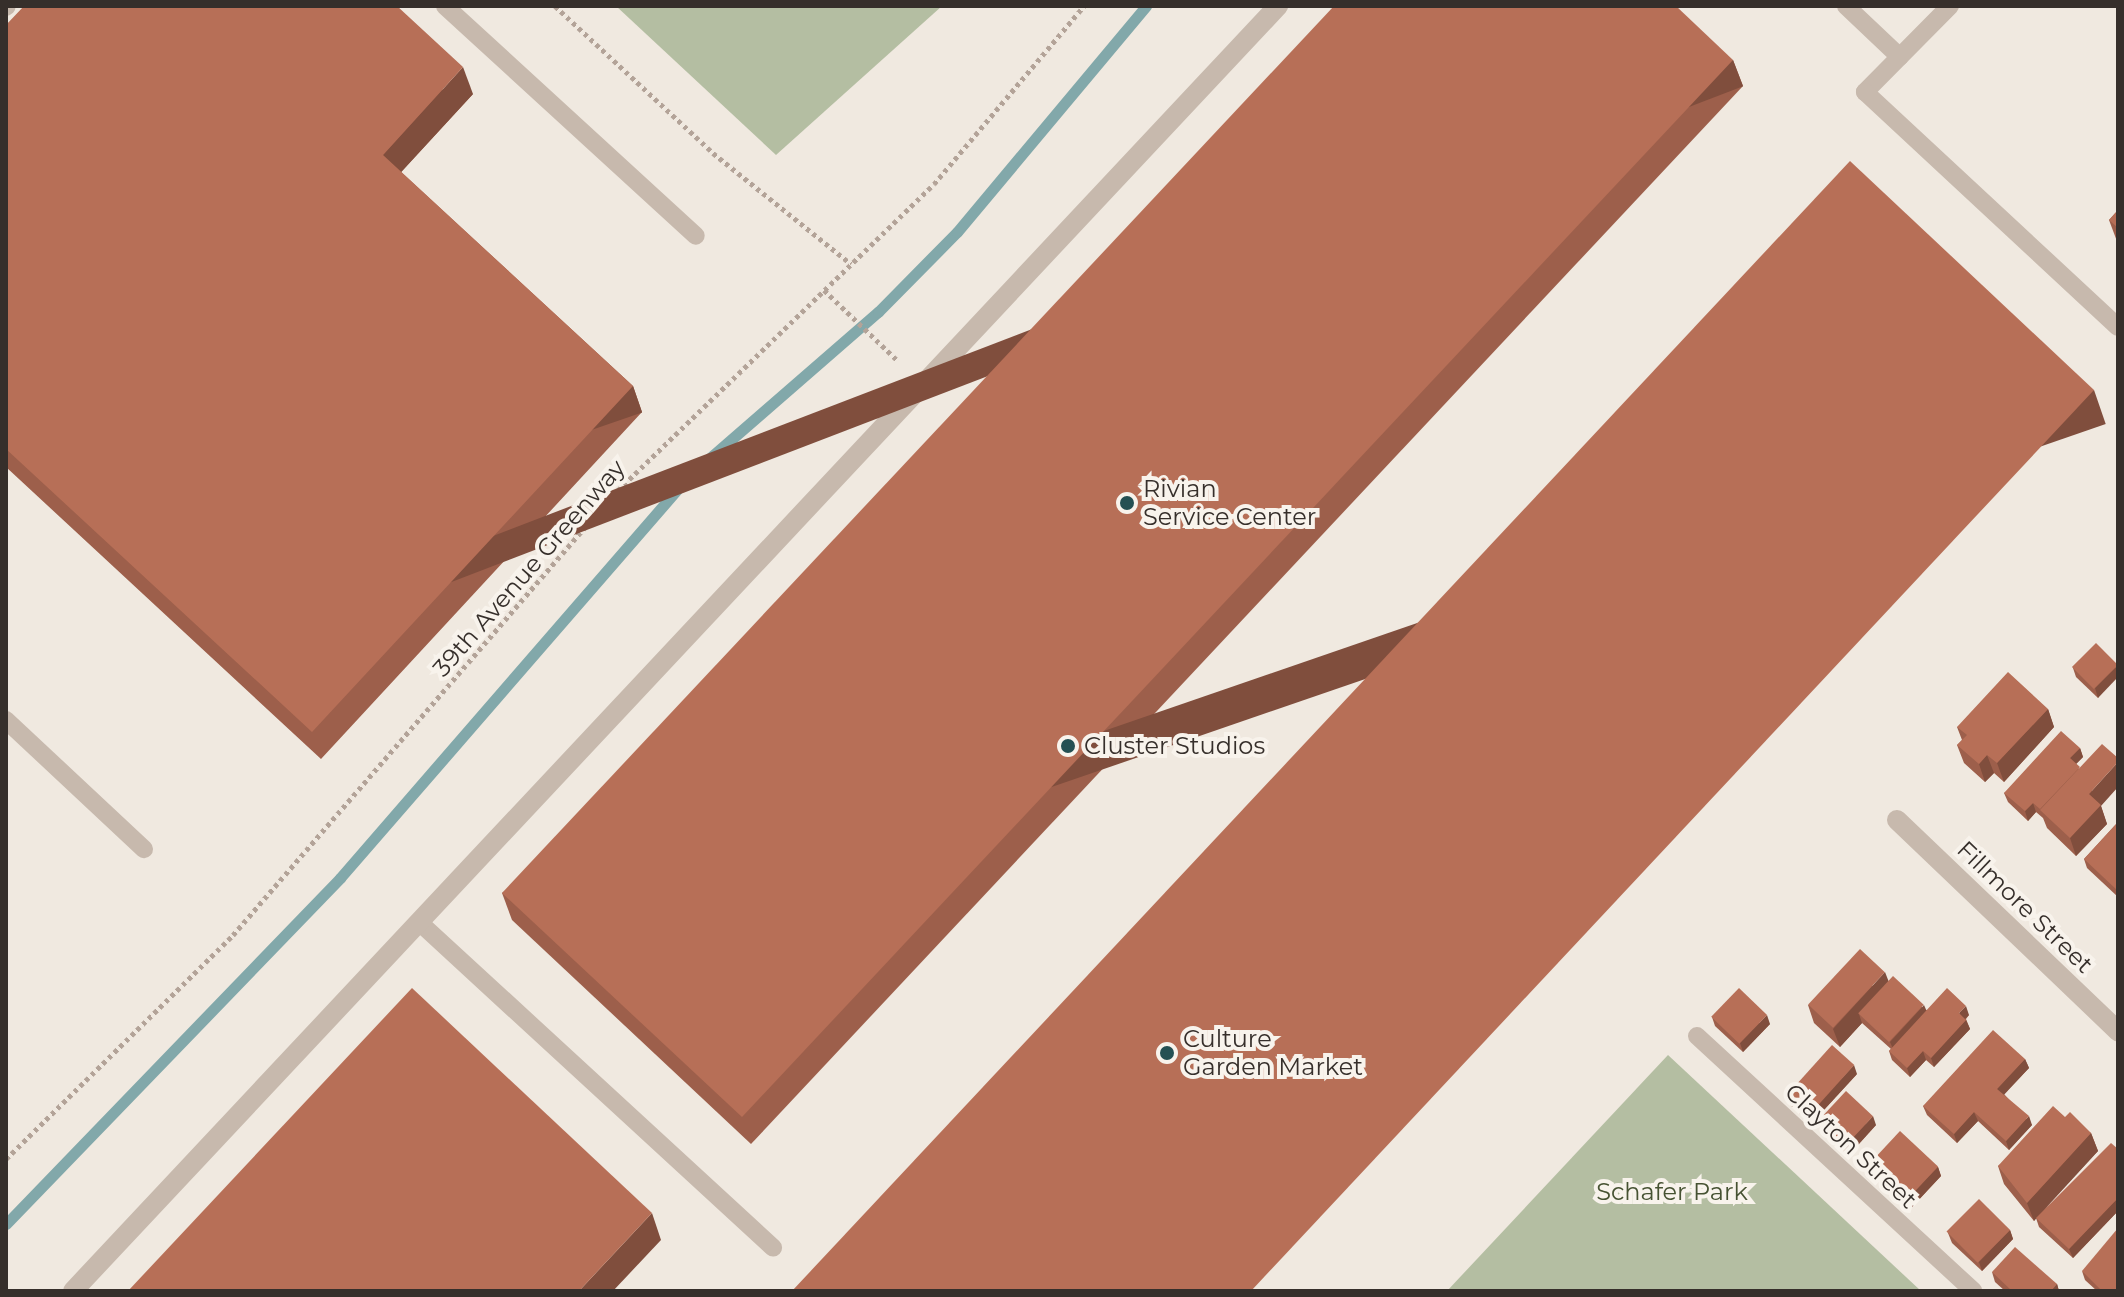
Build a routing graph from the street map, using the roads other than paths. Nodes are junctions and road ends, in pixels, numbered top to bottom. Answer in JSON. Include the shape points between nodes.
{"nodes":[{"id":1,"x":445,"y":6,"type":"edge"},
{"id":2,"x":1278,"y":6,"type":"edge"},
{"id":3,"x":1846,"y":6,"type":"edge"},
{"id":4,"x":1950,"y":6,"type":"edge"},
{"id":5,"x":1900,"y":57,"type":"junction"},
{"id":6,"x":696,"y":236,"type":"dead end"},
{"id":7,"x":2118,"y":327,"type":"edge"},
{"id":8,"x":6,"y":720,"type":"edge"},
{"id":9,"x":1897,"y":820,"type":"dead end"},
{"id":10,"x":144,"y":849,"type":"dead end"},
{"id":11,"x":419,"y":922,"type":"junction"},
{"id":12,"x":2118,"y":1031,"type":"edge"},
{"id":13,"x":1697,"y":1036,"type":"dead end"},
{"id":14,"x":773,"y":1248,"type":"dead end"},
{"id":15,"x":73,"y":1291,"type":"edge"},
{"id":16,"x":1973,"y":1291,"type":"edge"}],
"edges":[{"from":1,"to":6,"type":"lane"},
{"from":2,"to":11,"type":"street"},
{"from":3,"to":5,"type":"lane"},
{"from":4,"to":5,"type":"lane"},
{"from":5,"to":7,"type":"lane","via":[[1865,92]]},
{"from":8,"to":10,"type":"lane"},
{"from":9,"to":12,"type":"street","name":"Fillmore Street"},
{"from":11,"to":14,"type":"lane"},
{"from":11,"to":15,"type":"street"},
{"from":13,"to":16,"type":"lane","name":"Clayton Street"}]}
